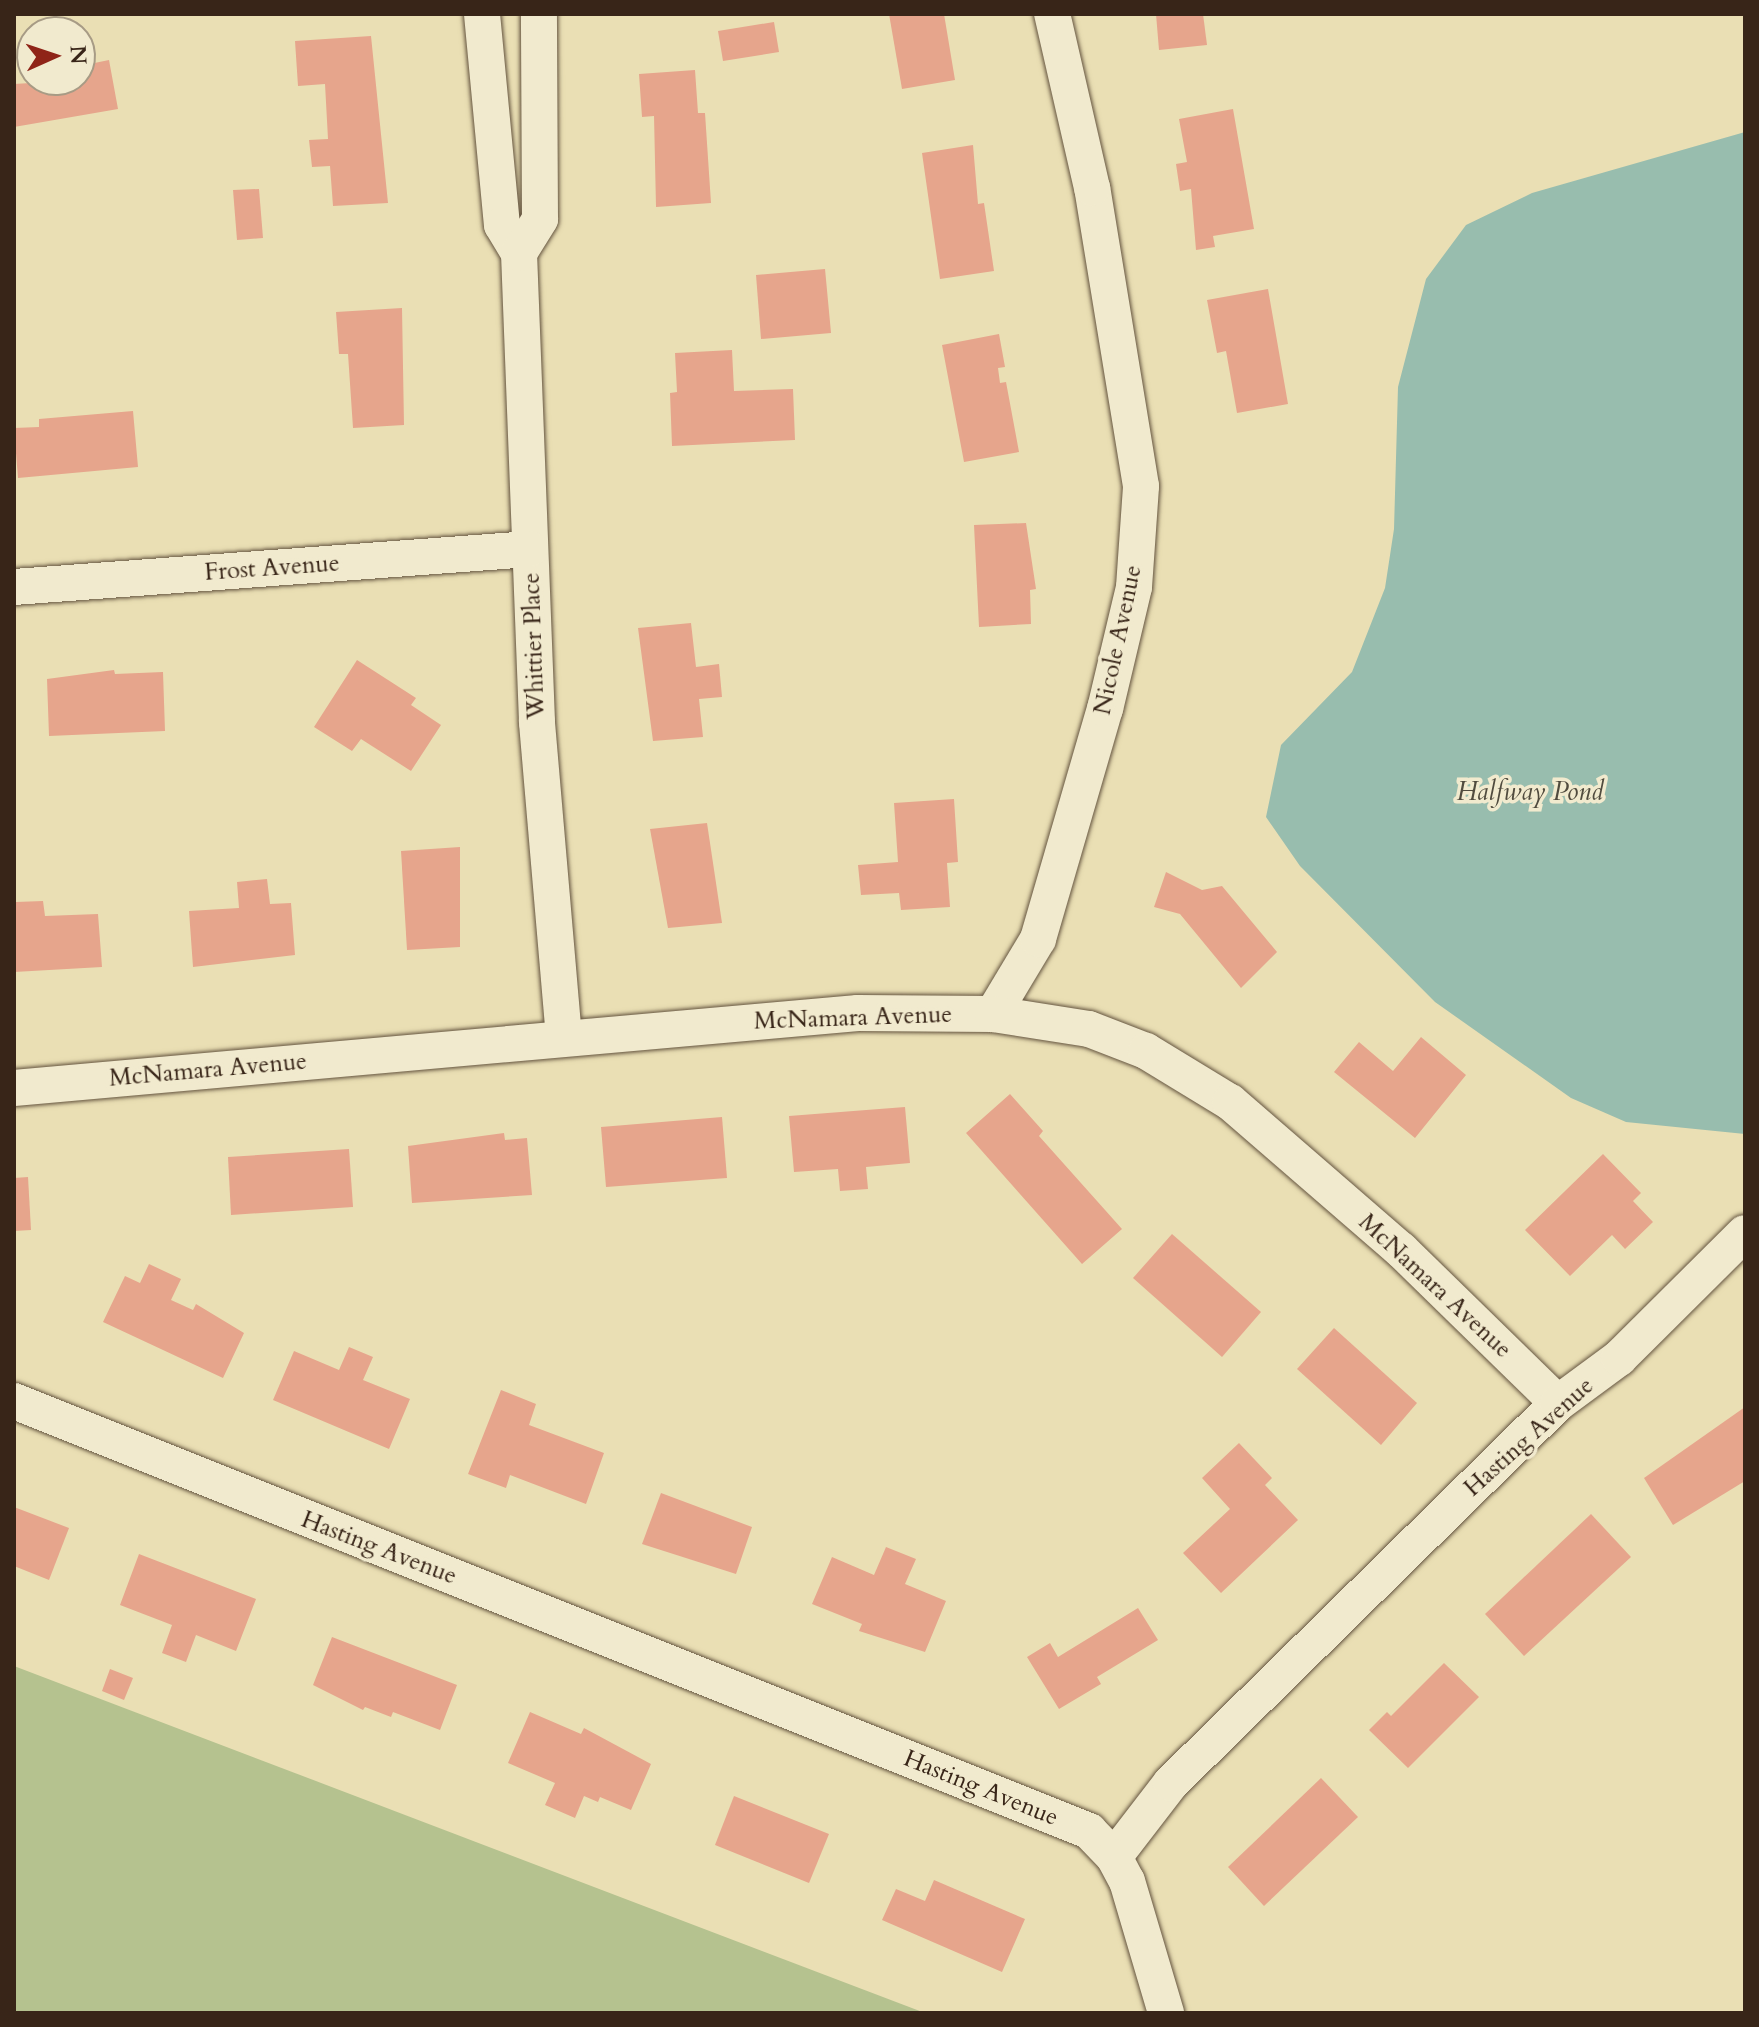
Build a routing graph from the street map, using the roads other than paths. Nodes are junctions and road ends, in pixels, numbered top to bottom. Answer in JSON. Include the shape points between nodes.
{"nodes":[{"id":1,"x":482,"y":14,"type":"edge"},
{"id":2,"x":539,"y":14,"type":"edge"},
{"id":3,"x":1052,"y":14,"type":"edge"},
{"id":4,"x":519,"y":253,"type":"junction"},
{"id":5,"x":530,"y":549,"type":"junction"},
{"id":6,"x":14,"y":587,"type":"edge"},
{"id":7,"x":993,"y":1014,"type":"junction"},
{"id":8,"x":564,"y":1038,"type":"junction"},
{"id":9,"x":14,"y":1088,"type":"edge"},
{"id":10,"x":1745,"y":1233,"type":"edge"},
{"id":11,"x":14,"y":1401,"type":"edge"},
{"id":12,"x":1558,"y":1403,"type":"junction"},
{"id":13,"x":1114,"y":1857,"type":"junction"},
{"id":14,"x":1166,"y":2013,"type":"edge"}],
"edges":[{"from":1,"to":4,"type":"street","name":"Whittier Place","via":[[502,225]]},
{"from":2,"to":4,"type":"street","via":[[540,219]]},
{"from":3,"to":7,"type":"street","name":"Nicole Avenue","via":[[1092,188],[1141,486],[1134,587],[1105,709],[1038,939]]},
{"from":4,"to":5,"type":"street","name":"Whittier Place"},
{"from":5,"to":6,"type":"street","name":"Frost Avenue"},
{"from":5,"to":8,"type":"street","name":"Whittier Place","via":[[536,718]]},
{"from":7,"to":8,"type":"street","name":"McNamara Avenue","via":[[858,1013]]},
{"from":7,"to":12,"type":"street","name":"McNamara Avenue","via":[[1089,1029],[1146,1051],[1230,1102],[1401,1250]]},
{"from":8,"to":9,"type":"street","name":"McNamara Avenue"},
{"from":10,"to":12,"type":"street","name":"Hasting Avenue","via":[[1619,1358]]},
{"from":11,"to":13,"type":"street","name":"Hasting Avenue","via":[[1089,1831]]},
{"from":12,"to":13,"type":"street","name":"Hasting Avenue","via":[[1171,1783]]},
{"from":13,"to":14,"type":"street","via":[[1127,1881]]}]}
